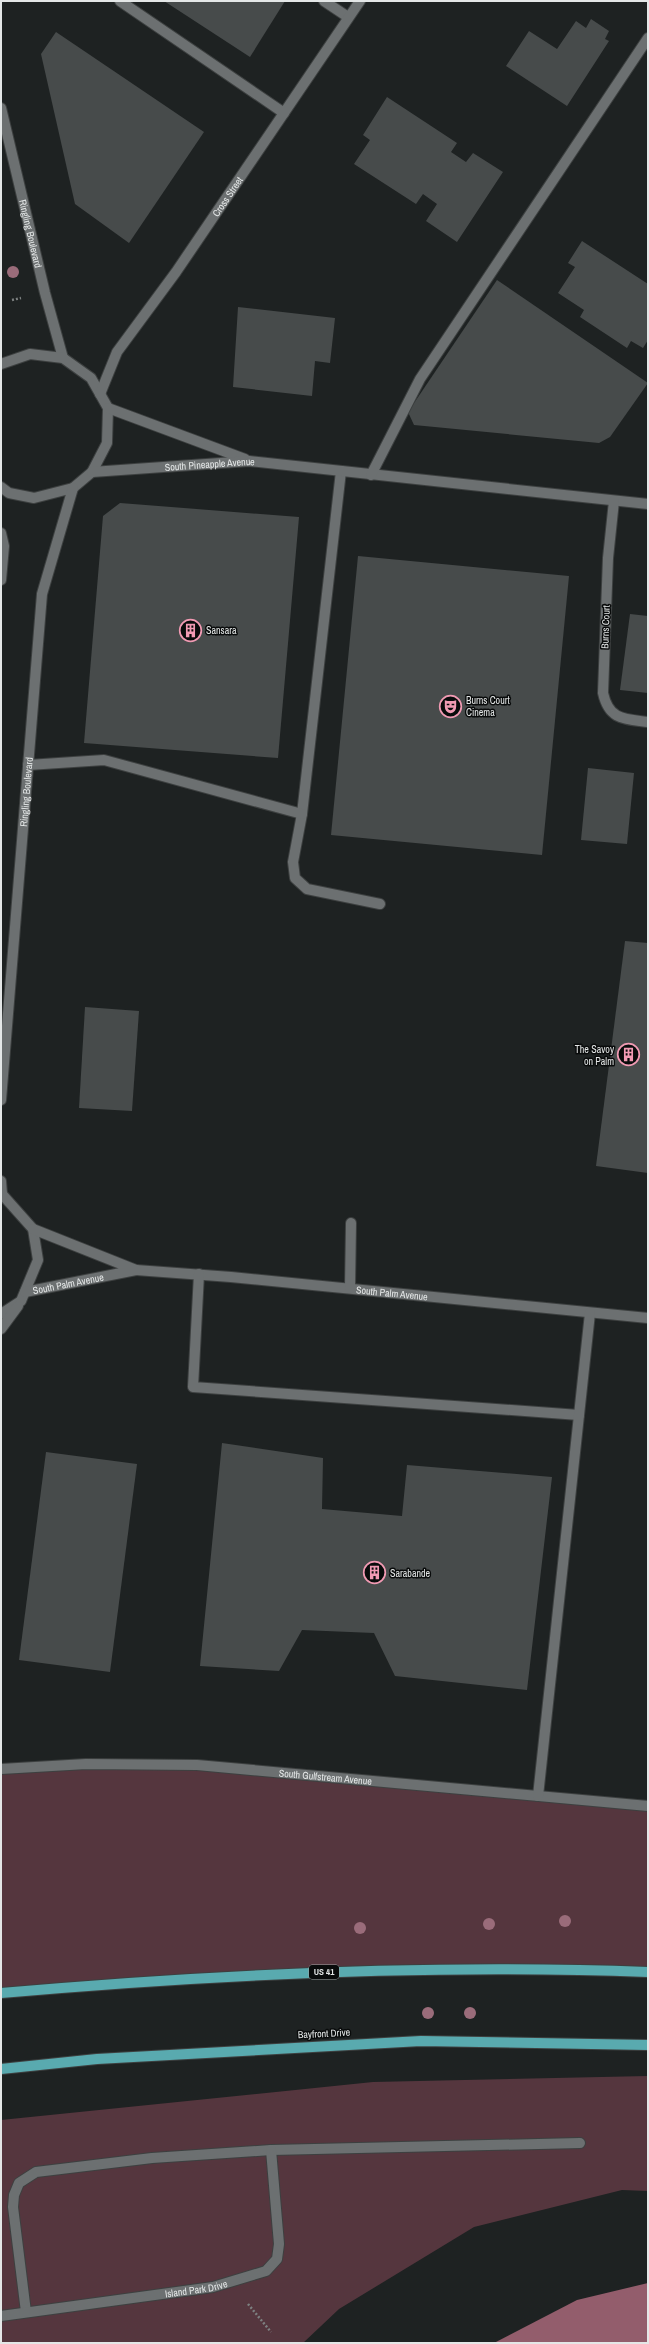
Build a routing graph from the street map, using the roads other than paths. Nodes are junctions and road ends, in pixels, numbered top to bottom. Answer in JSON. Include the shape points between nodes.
{"nodes":[{"id":1,"x":120,"y":1,"type":"edge"},
{"id":2,"x":324,"y":1,"type":"edge"},
{"id":3,"x":360,"y":1,"type":"edge"},
{"id":4,"x":348,"y":17,"type":"junction"},
{"id":5,"x":648,"y":38,"type":"edge"},
{"id":6,"x":1,"y":108,"type":"edge"},
{"id":7,"x":284,"y":113,"type":"junction"},
{"id":8,"x":63,"y":358,"type":"junction"},
{"id":9,"x":1,"y":364,"type":"edge"},
{"id":10,"x":100,"y":394,"type":"junction"},
{"id":11,"x":108,"y":408,"type":"junction"},
{"id":12,"x":249,"y":461,"type":"junction"},
{"id":13,"x":341,"y":471,"type":"junction"},
{"id":14,"x":92,"y":472,"type":"junction"},
{"id":15,"x":371,"y":475,"type":"junction"},
{"id":16,"x":1,"y":487,"type":"edge"},
{"id":17,"x":73,"y":488,"type":"junction"},
{"id":18,"x":614,"y":501,"type":"junction"},
{"id":19,"x":648,"y":504,"type":"edge"},
{"id":20,"x":1,"y":533,"type":"edge"},
{"id":21,"x":1,"y":580,"type":"edge"},
{"id":22,"x":648,"y":722,"type":"edge"},
{"id":23,"x":28,"y":765,"type":"junction"},
{"id":24,"x":302,"y":814,"type":"junction"},
{"id":25,"x":380,"y":904,"type":"dead end"},
{"id":26,"x":1,"y":1100,"type":"edge"},
{"id":27,"x":1,"y":1180,"type":"edge"},
{"id":28,"x":2,"y":1194,"type":"edge"},
{"id":29,"x":351,"y":1223,"type":"dead end"},
{"id":30,"x":33,"y":1229,"type":"junction"},
{"id":31,"x":136,"y":1270,"type":"junction"},
{"id":32,"x":199,"y":1274,"type":"junction"},
{"id":33,"x":350,"y":1288,"type":"junction"},
{"id":34,"x":23,"y":1297,"type":"junction"},
{"id":35,"x":590,"y":1313,"type":"junction"},
{"id":36,"x":1,"y":1314,"type":"edge"},
{"id":37,"x":648,"y":1318,"type":"edge"},
{"id":38,"x":1,"y":1329,"type":"edge"},
{"id":39,"x":579,"y":1415,"type":"junction"},
{"id":40,"x":1,"y":1769,"type":"edge"},
{"id":41,"x":538,"y":1796,"type":"junction"},
{"id":42,"x":648,"y":1806,"type":"edge"},
{"id":43,"x":648,"y":1972,"type":"edge"},
{"id":44,"x":1,"y":1993,"type":"edge"},
{"id":45,"x":648,"y":2045,"type":"edge"},
{"id":46,"x":1,"y":2069,"type":"edge"},
{"id":47,"x":580,"y":2143,"type":"dead end"},
{"id":48,"x":271,"y":2150,"type":"junction"},
{"id":49,"x":26,"y":2312,"type":"junction"},
{"id":50,"x":1,"y":2316,"type":"edge"}],
"edges":[{"from":1,"to":7,"type":"street"},
{"from":2,"to":4,"type":"street"},
{"from":3,"to":4,"type":"street","name":"Cross Street"},
{"from":4,"to":7,"type":"street","name":"Cross Street"},
{"from":5,"to":15,"type":"street","via":[[420,379]]},
{"from":6,"to":8,"type":"street","name":"Ringling Boulevard"},
{"from":7,"to":10,"type":"street","name":"Cross Street","via":[[176,272],[117,352]]},
{"from":8,"to":9,"type":"street","via":[[30,354]]},
{"from":8,"to":10,"type":"street","via":[[92,378]]},
{"from":10,"to":11,"type":"street"},
{"from":11,"to":12,"type":"street","name":"South Pineapple Avenue"},
{"from":11,"to":14,"type":"street","via":[[107,443]]},
{"from":12,"to":13,"type":"street"},
{"from":12,"to":14,"type":"street","name":"South Pineapple Avenue"},
{"from":13,"to":15,"type":"street"},
{"from":13,"to":24,"type":"street"},
{"from":14,"to":17,"type":"street"},
{"from":15,"to":18,"type":"street"},
{"from":16,"to":17,"type":"street","via":[[9,493],[34,498]]},
{"from":17,"to":23,"type":"street","name":"Ringling Boulevard","via":[[42,594]]},
{"from":18,"to":19,"type":"street"},
{"from":18,"to":22,"type":"street","name":"Burns Court","via":[[608,558],[603,693],[606,706],[619,718]]},
{"from":20,"to":21,"type":"street","via":[[4,546]]},
{"from":23,"to":24,"type":"street","via":[[104,760]]},
{"from":23,"to":26,"type":"street","name":"Ringling Boulevard"},
{"from":24,"to":25,"type":"street","via":[[293,862],[295,878],[307,889]]},
{"from":27,"to":28,"type":"street"},
{"from":28,"to":30,"type":"street"},
{"from":29,"to":33,"type":"street"},
{"from":30,"to":31,"type":"street","name":"South Palm Avenue"},
{"from":30,"to":34,"type":"street","via":[[38,1260]]},
{"from":31,"to":32,"type":"street","name":"South Palm Avenue"},
{"from":31,"to":34,"type":"street","name":"South Palm Avenue"},
{"from":32,"to":33,"type":"street","name":"South Palm Avenue"},
{"from":32,"to":39,"type":"street","via":[[193,1387]]},
{"from":33,"to":35,"type":"street","name":"South Palm Avenue"},
{"from":34,"to":36,"type":"street"},
{"from":34,"to":38,"type":"street"},
{"from":35,"to":37,"type":"street","name":"South Palm Avenue"},
{"from":35,"to":39,"type":"street"},
{"from":39,"to":41,"type":"street"},
{"from":40,"to":41,"type":"street","name":"South Gulfstream Avenue","via":[[86,1764],[197,1765]]},
{"from":41,"to":42,"type":"street","name":"South Gulfstream Avenue"},
{"from":43,"to":44,"type":"main road","number":"US 41","via":[[419,1969],[247,1975]]},
{"from":45,"to":46,"type":"main road","name":"Bayfront Drive","via":[[421,2041],[97,2059]]},
{"from":47,"to":48,"type":"street"},
{"from":48,"to":49,"type":"street","name":"Island Park Drive","via":[[279,2244],[276,2259],[266,2271],[213,2287]]},
{"from":48,"to":49,"type":"street","via":[[152,2158],[36,2172],[27,2177],[16,2189],[13,2207]]},
{"from":49,"to":50,"type":"street","name":"Island Park Drive"}]}
